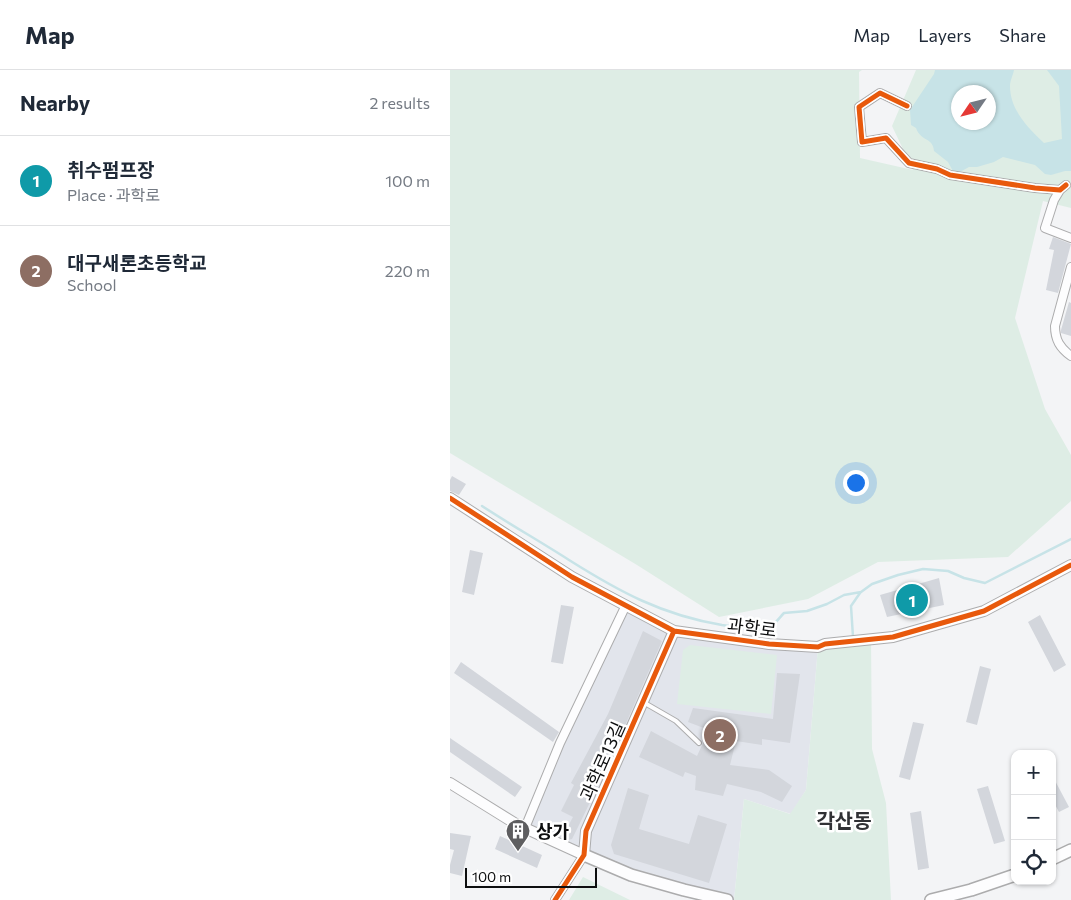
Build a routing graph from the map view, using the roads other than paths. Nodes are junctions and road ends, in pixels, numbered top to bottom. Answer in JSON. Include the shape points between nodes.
{"nodes":[{"id":1,"x":907,"y":106,"type":"dead end"},
{"id":2,"x":1071,"y":238,"type":"edge"},
{"id":3,"x":1071,"y":267,"type":"edge"},
{"id":4,"x":1071,"y":356,"type":"edge"},
{"id":5,"x":450,"y":498,"type":"edge"},
{"id":6,"x":1071,"y":565,"type":"edge"},
{"id":7,"x":626,"y":606,"type":"junction"},
{"id":8,"x":674,"y":631,"type":"junction"},
{"id":9,"x":643,"y":702,"type":"junction"},
{"id":10,"x":699,"y":744,"type":"dead end"},
{"id":11,"x":450,"y":783,"type":"edge"},
{"id":12,"x":525,"y":828,"type":"junction"},
{"id":13,"x":1071,"y":850,"type":"edge"},
{"id":14,"x":584,"y":856,"type":"junction"},
{"id":15,"x":1056,"y":857,"type":"edge"},
{"id":16,"x":1011,"y":876,"type":"edge"},
{"id":17,"x":555,"y":900,"type":"edge"},
{"id":18,"x":727,"y":900,"type":"edge"},
{"id":19,"x":931,"y":900,"type":"edge"}],
"edges":[{"from":1,"to":2,"type":"street","via":[[880,93],[859,107],[862,142],[886,138],[909,163],[950,175],[1035,188],[1063,187],[1054,200],[1046,228]]},
{"from":3,"to":4,"type":"street","via":[[1055,335]]},
{"from":5,"to":7,"type":"street","name":"과학로","via":[[572,577]]},
{"from":6,"to":8,"type":"street","name":"과학로","via":[[984,611],[893,637],[818,647]]},
{"from":7,"to":8,"type":"street","name":"과학로"},
{"from":7,"to":12,"type":"street","via":[[560,743]]},
{"from":8,"to":9,"type":"street","name":"과학로13길"},
{"from":9,"to":10,"type":"lane","via":[[676,721]]},
{"from":9,"to":14,"type":"street","name":"과학로13길","via":[[586,831]]},
{"from":11,"to":12,"type":"street"},
{"from":12,"to":14,"type":"street"},
{"from":13,"to":15,"type":"main road"},
{"from":14,"to":17,"type":"street","name":"과학로13길"},
{"from":14,"to":18,"type":"main road","via":[[631,874]]},
{"from":16,"to":19,"type":"main road"}]}
